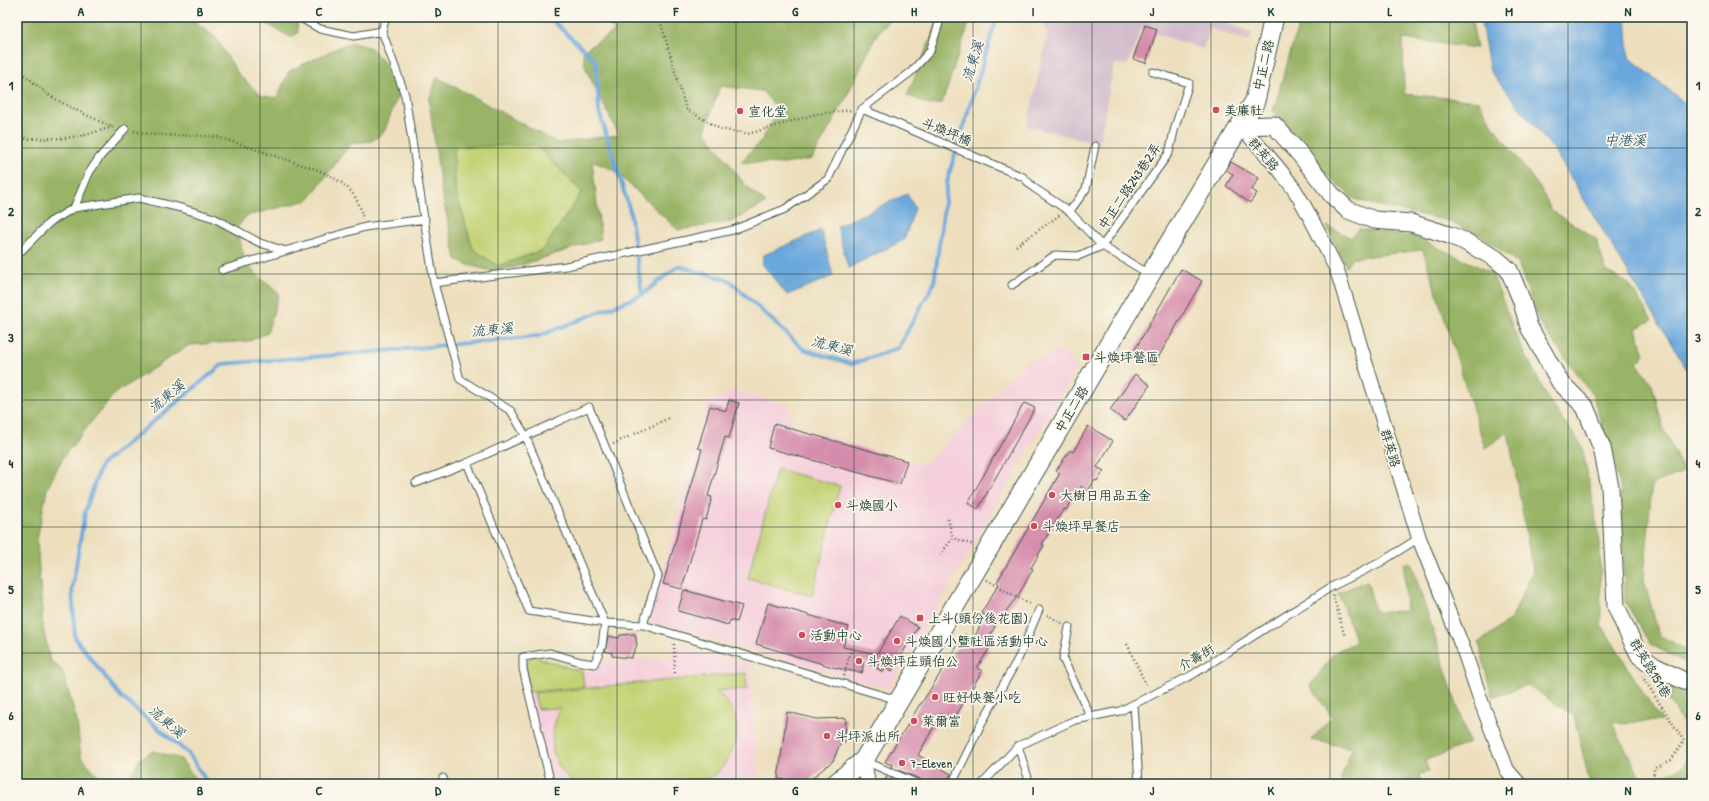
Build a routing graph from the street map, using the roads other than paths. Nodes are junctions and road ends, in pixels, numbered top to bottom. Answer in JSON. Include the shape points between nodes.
{"nodes":[{"id":1,"x":299,"y":17,"type":"edge"},
{"id":2,"x":386,"y":17,"type":"edge"},
{"id":3,"x":941,"y":17,"type":"edge"},
{"id":4,"x":1274,"y":17,"type":"edge"},
{"id":5,"x":382,"y":31,"type":"junction"},
{"id":6,"x":1153,"y":72,"type":"dead end"},
{"id":7,"x":862,"y":108,"type":"junction"},
{"id":8,"x":1240,"y":126,"type":"junction"},
{"id":9,"x":125,"y":129,"type":"road end"},
{"id":10,"x":1095,"y":146,"type":"dead end"},
{"id":11,"x":74,"y":208,"type":"junction"},
{"id":12,"x":1070,"y":212,"type":"junction"},
{"id":13,"x":425,"y":219,"type":"junction"},
{"id":14,"x":1102,"y":246,"type":"junction"},
{"id":15,"x":286,"y":250,"type":"junction"},
{"id":16,"x":17,"y":255,"type":"edge"},
{"id":17,"x":222,"y":270,"type":"dead end"},
{"id":18,"x":1150,"y":275,"type":"junction"},
{"id":19,"x":434,"y":283,"type":"junction"},
{"id":20,"x":1012,"y":285,"type":"dead end"},
{"id":21,"x":525,"y":436,"type":"junction"},
{"id":22,"x":467,"y":463,"type":"junction"},
{"id":23,"x":416,"y":483,"type":"dead end"},
{"id":24,"x":1419,"y":538,"type":"junction"},
{"id":25,"x":1039,"y":610,"type":"road end"},
{"id":26,"x":605,"y":623,"type":"junction"},
{"id":27,"x":643,"y":625,"type":"junction"},
{"id":28,"x":1068,"y":627,"type":"road end"},
{"id":29,"x":1692,"y":682,"type":"edge"},
{"id":30,"x":898,"y":700,"type":"junction"},
{"id":31,"x":1134,"y":704,"type":"junction"},
{"id":32,"x":1091,"y":717,"type":"junction"},
{"id":33,"x":1018,"y":746,"type":"junction"},
{"id":34,"x":864,"y":760,"type":"junction"},
{"id":35,"x":551,"y":784,"type":"edge"},
{"id":36,"x":835,"y":784,"type":"edge"},
{"id":37,"x":868,"y":784,"type":"edge"},
{"id":38,"x":918,"y":784,"type":"edge"},
{"id":39,"x":952,"y":784,"type":"edge"},
{"id":40,"x":982,"y":784,"type":"edge"},
{"id":41,"x":1030,"y":784,"type":"edge"},
{"id":42,"x":1139,"y":784,"type":"edge"},
{"id":43,"x":1519,"y":784,"type":"edge"}],
"edges":[{"from":1,"to":5,"type":"lane","via":[[320,29],[354,36]]},
{"from":2,"to":5,"type":"lane"},
{"from":3,"to":7,"type":"lane","via":[[930,51],[911,72]]},
{"from":4,"to":8,"type":"main road","name":"中正二路","via":[[1255,101]]},
{"from":5,"to":13,"type":"lane","via":[[405,95]]},
{"from":6,"to":14,"type":"lane","name":"中正二路243巷2弄","via":[[1189,83],[1169,153]]},
{"from":7,"to":12,"type":"lane","name":"斗煥坪橋","via":[[1023,176],[1034,188]]},
{"from":7,"to":19,"type":"lane","via":[[828,179],[785,209],[734,230],[566,266]]},
{"from":8,"to":18,"type":"main road","name":"中正二路"},
{"from":8,"to":24,"type":"street","name":"群英路","via":[[1267,154],[1294,189],[1337,270]]},
{"from":8,"to":29,"type":"street","via":[[1274,125],[1332,195],[1348,210],[1374,220],[1411,223],[1449,235],[1495,258],[1509,270],[1529,328],[1560,382],[1585,407],[1602,448],[1610,487],[1616,606],[1640,656],[1660,669],[1684,681]]},
{"from":9,"to":11,"type":"lane","via":[[92,168]]},
{"from":10,"to":12,"type":"lane","via":[[1086,189]]},
{"from":11,"to":15,"type":"lane","via":[[139,198],[214,218],[260,242]]},
{"from":11,"to":16,"type":"lane","via":[[50,222]]},
{"from":12,"to":14,"type":"lane"},
{"from":13,"to":15,"type":"lane","via":[[365,227]]},
{"from":13,"to":19,"type":"lane"},
{"from":14,"to":18,"type":"lane"},
{"from":14,"to":20,"type":"lane","via":[[1078,256],[1055,255]]},
{"from":15,"to":17,"type":"lane"},
{"from":18,"to":30,"type":"main road","name":"中正二路"},
{"from":19,"to":21,"type":"lane","via":[[460,379],[511,411]]},
{"from":21,"to":22,"type":"lane"},
{"from":21,"to":26,"type":"lane"},
{"from":21,"to":27,"type":"lane","via":[[589,407],[658,576]]},
{"from":22,"to":23,"type":"lane"},
{"from":22,"to":26,"type":"lane","via":[[529,611]]},
{"from":24,"to":31,"type":"lane","name":"介壽街","via":[[1381,562],[1330,587],[1192,675]]},
{"from":24,"to":43,"type":"street","name":"群英路","via":[[1507,770]]},
{"from":25,"to":39,"type":"lane","via":[[1019,657],[981,724]]},
{"from":26,"to":27,"type":"lane"},
{"from":26,"to":35,"type":"lane","via":[[602,646],[594,664],[550,652],[524,657],[523,669]]},
{"from":27,"to":30,"type":"lane"},
{"from":28,"to":32,"type":"lane","via":[[1063,659]]},
{"from":30,"to":34,"type":"main road","name":"中正二路"},
{"from":31,"to":32,"type":"lane","name":"介壽街","via":[[1120,711]]},
{"from":31,"to":42,"type":"lane"},
{"from":32,"to":33,"type":"lane","name":"介壽街","via":[[1075,720]]},
{"from":33,"to":40,"type":"lane","name":"介壽街"},
{"from":33,"to":41,"type":"lane"},
{"from":34,"to":36,"type":"main road","name":"中正二路"},
{"from":34,"to":37,"type":"street"},
{"from":34,"to":38,"type":"lane"}]}
